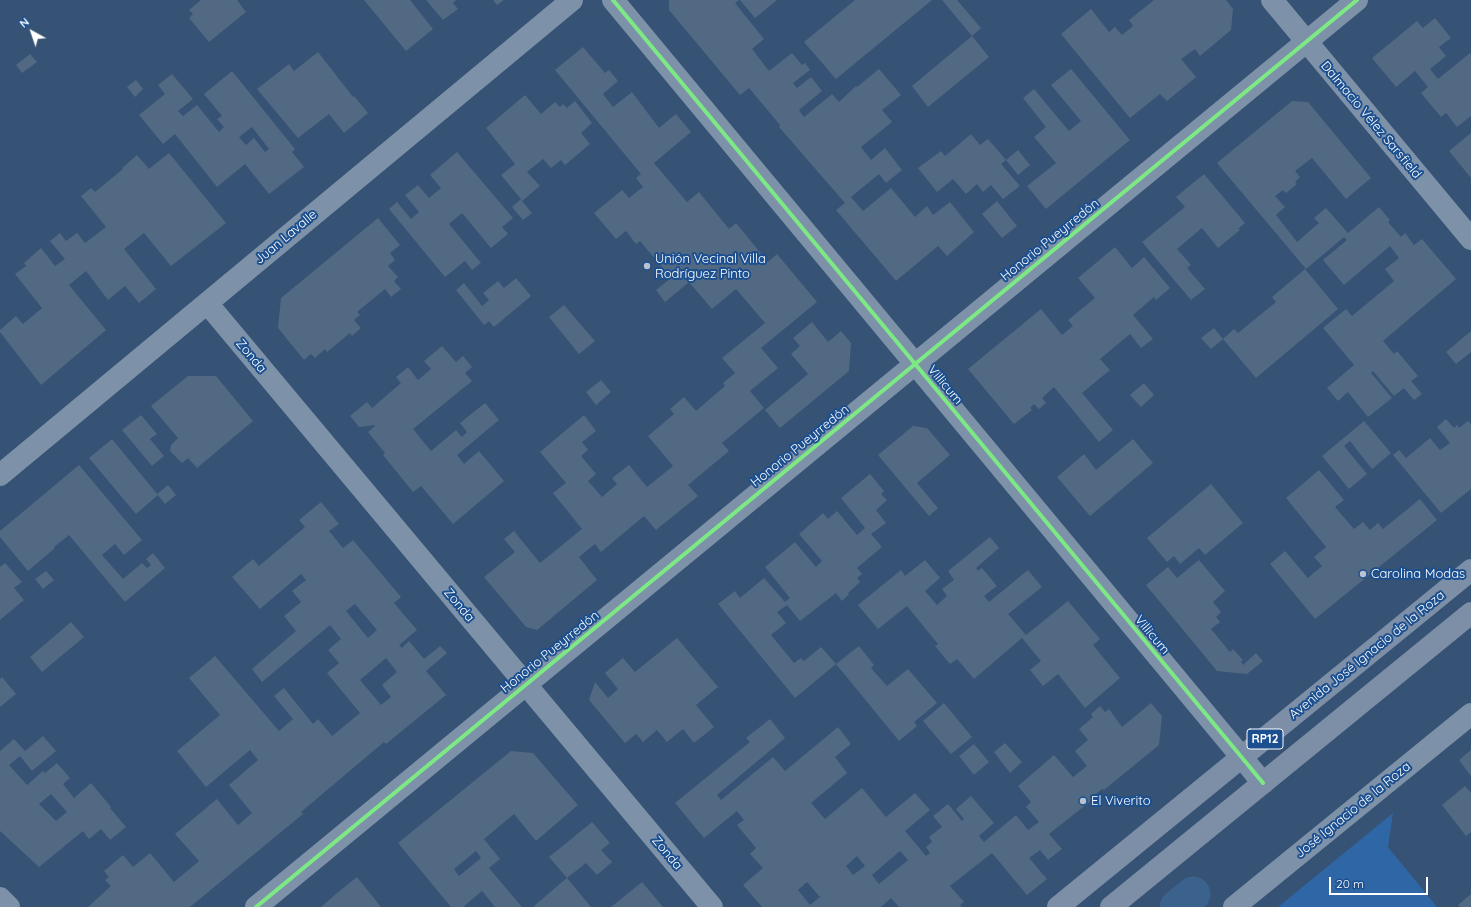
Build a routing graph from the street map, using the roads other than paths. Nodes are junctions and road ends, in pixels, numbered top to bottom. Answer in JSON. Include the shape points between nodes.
{"nodes":[{"id":1,"x":572,"y":0,"type":"edge"},
{"id":2,"x":613,"y":0,"type":"edge"},
{"id":3,"x":1272,"y":0,"type":"edge"},
{"id":4,"x":1357,"y":0,"type":"edge"},
{"id":5,"x":1307,"y":42,"type":"junction"},
{"id":6,"x":1471,"y":239,"type":"edge"},
{"id":7,"x":207,"y":303,"type":"junction"},
{"id":8,"x":914,"y":364,"type":"junction"},
{"id":9,"x":0,"y":475,"type":"edge"},
{"id":10,"x":1471,"y":570,"type":"edge"},
{"id":11,"x":1471,"y":613,"type":"edge"},
{"id":12,"x":526,"y":685,"type":"junction"},
{"id":13,"x":1471,"y":714,"type":"edge"},
{"id":14,"x":1241,"y":758,"type":"junction"},
{"id":15,"x":1263,"y":783,"type":"junction"},
{"id":16,"x":0,"y":898,"type":"edge"},
{"id":17,"x":9,"y":907,"type":"edge"},
{"id":18,"x":256,"y":907,"type":"edge"},
{"id":19,"x":712,"y":907,"type":"edge"},
{"id":20,"x":1058,"y":907,"type":"edge"},
{"id":21,"x":1111,"y":907,"type":"edge"},
{"id":22,"x":1234,"y":907,"type":"edge"}],
"edges":[{"from":1,"to":7,"type":"street","name":"Juan Lavalle"},
{"from":2,"to":8,"type":"street","name":"Villicum"},
{"from":3,"to":5,"type":"street","name":"Dalmacio Vélez Sarsfield"},
{"from":4,"to":5,"type":"street","name":"Honorio Pueyrredón"},
{"from":5,"to":6,"type":"street","name":"Dalmacio Vélez Sarsfield"},
{"from":5,"to":8,"type":"street","name":"Honorio Pueyrredón"},
{"from":7,"to":9,"type":"street","name":"Juan Lavalle"},
{"from":7,"to":12,"type":"street","name":"Zonda"},
{"from":8,"to":12,"type":"street","name":"Honorio Pueyrredón"},
{"from":8,"to":14,"type":"street","name":"Villicum"},
{"from":10,"to":14,"type":"main road","name":"Avenida José Ignacio de la Roza","number":"RP12"},
{"from":11,"to":15,"type":"main road","number":"RP12"},
{"from":12,"to":18,"type":"street","name":"Honorio Pueyrredón"},
{"from":12,"to":19,"type":"street","name":"Zonda"},
{"from":13,"to":22,"type":"street","name":"José Ignacio de la Roza"},
{"from":14,"to":15,"type":"street","name":"Villicum"},
{"from":14,"to":20,"type":"main road","name":"Avenida José Ignacio de la Roza","number":"RP12"},
{"from":15,"to":21,"type":"main road","number":"RP12"},
{"from":16,"to":17,"type":"street"}]}
